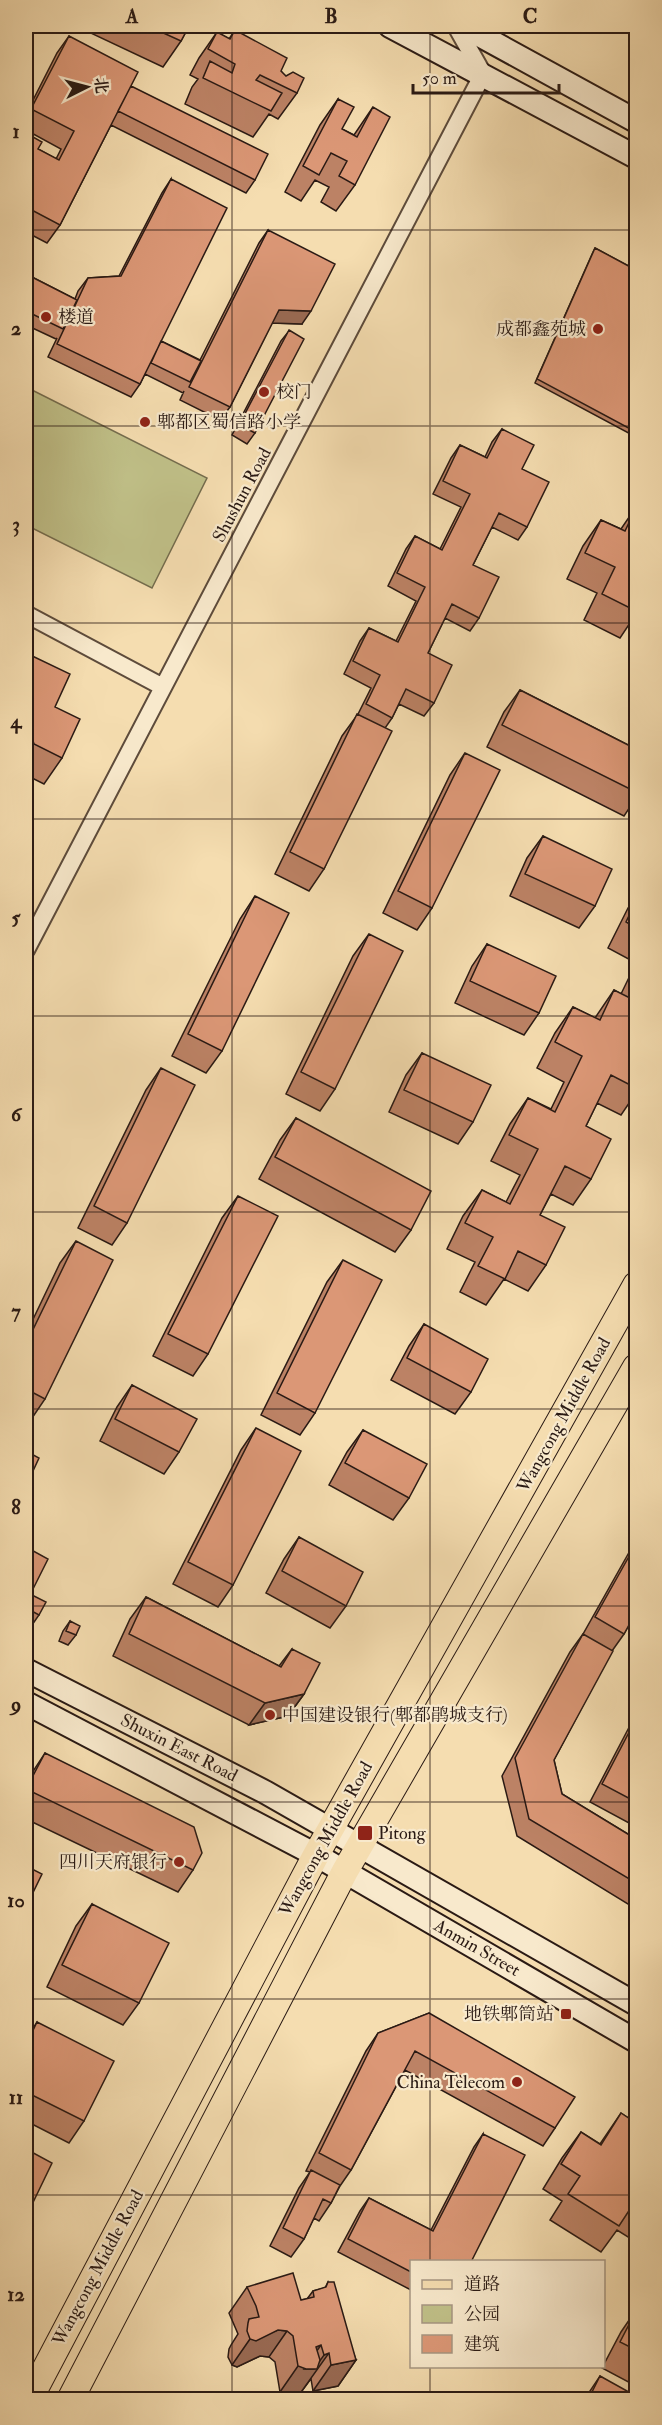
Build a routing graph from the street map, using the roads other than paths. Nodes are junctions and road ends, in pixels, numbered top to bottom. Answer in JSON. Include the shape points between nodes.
{"nodes":[{"id":1,"x":390,"y":26,"type":"edge"},
{"id":2,"x":456,"y":26,"type":"edge"},
{"id":3,"x":463,"y":26,"type":"edge"},
{"id":4,"x":483,"y":74,"type":"junction"},
{"id":5,"x":636,"y":121,"type":"edge"},
{"id":6,"x":636,"y":157,"type":"edge"},
{"id":7,"x":26,"y":614,"type":"edge"},
{"id":8,"x":163,"y":687,"type":"junction"},
{"id":9,"x":26,"y":950,"type":"edge"},
{"id":10,"x":636,"y":1285,"type":"edge"},
{"id":11,"x":636,"y":1367,"type":"edge"},
{"id":12,"x":26,"y":1670,"type":"edge"},
{"id":13,"x":26,"y":1702,"type":"edge"},
{"id":14,"x":331,"y":1829,"type":"junction"},
{"id":15,"x":360,"y":1846,"type":"junction"},
{"id":16,"x":316,"y":1855,"type":"junction"},
{"id":17,"x":345,"y":1871,"type":"junction"},
{"id":18,"x":636,"y":2004,"type":"edge"},
{"id":19,"x":636,"y":2042,"type":"edge"},
{"id":20,"x":29,"y":2400,"type":"edge"},
{"id":21,"x":70,"y":2400,"type":"edge"}],
"edges":[{"from":1,"to":4,"type":"main road"},
{"from":2,"to":4,"type":"street"},
{"from":3,"to":5,"type":"main road"},
{"from":4,"to":6,"type":"main road"},
{"from":4,"to":8,"type":"street","name":"Shushun Road"},
{"from":7,"to":8,"type":"street"},
{"from":8,"to":9,"type":"street","name":"Shushun Road"},
{"from":10,"to":14,"type":"main road","name":"Wangcong Middle Road"},
{"from":11,"to":15,"type":"main road","name":"Wangcong Middle Road"},
{"from":12,"to":14,"type":"main road","name":"Shuxin East Road"},
{"from":13,"to":16,"type":"main road","name":"Shuxin East Road"},
{"from":14,"to":15,"type":"main road","name":"Anmin Street"},
{"from":14,"to":16,"type":"main road","name":"Wangcong Middle Road"},
{"from":15,"to":17,"type":"main road","name":"Wangcong Middle Road"},
{"from":15,"to":18,"type":"main road","name":"Anmin Street"},
{"from":16,"to":17,"type":"main road","name":"Anmin Street"},
{"from":16,"to":20,"type":"main road","name":"Wangcong Middle Road"},
{"from":17,"to":19,"type":"main road","name":"Anmin Street"},
{"from":17,"to":21,"type":"main road","name":"Wangcong Middle Road"}]}
